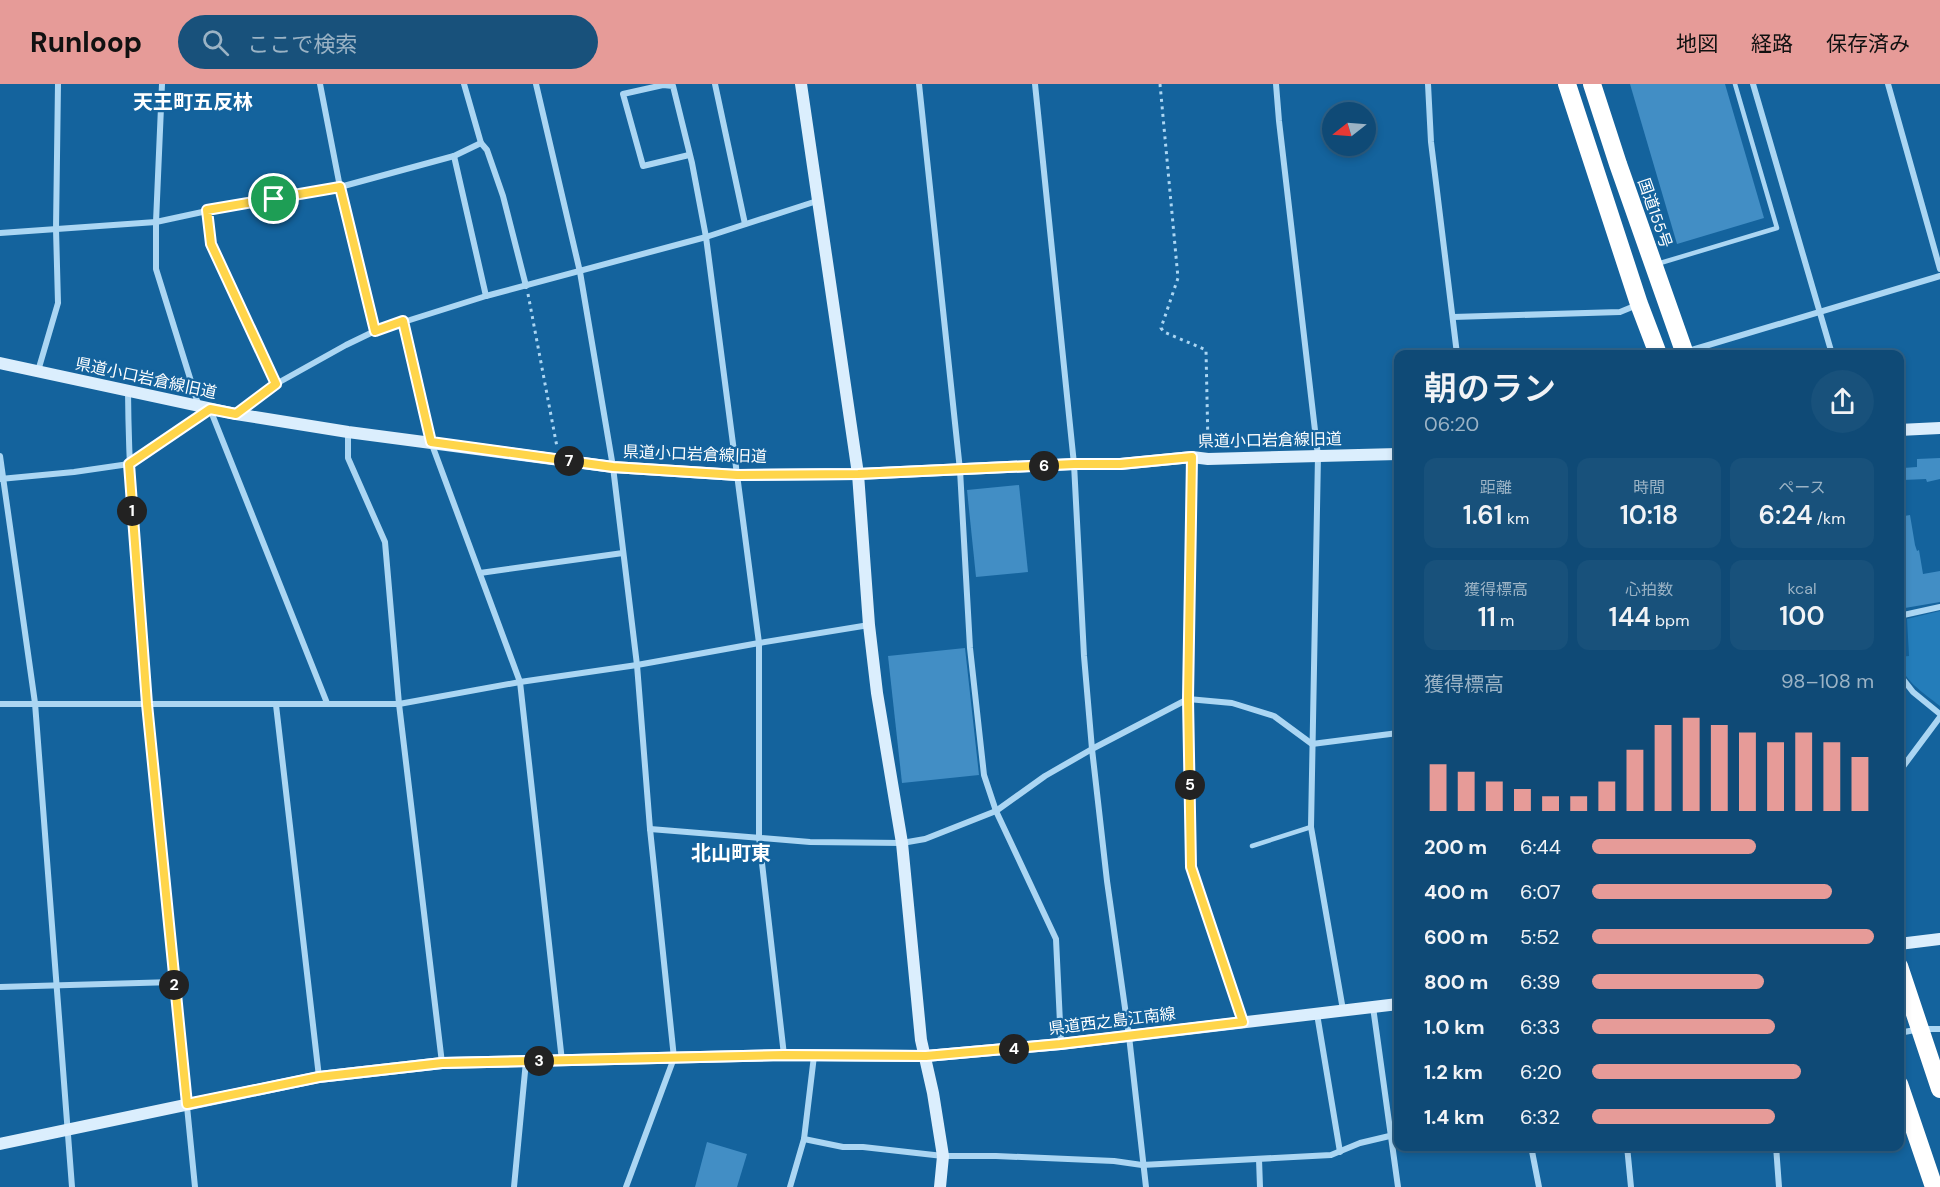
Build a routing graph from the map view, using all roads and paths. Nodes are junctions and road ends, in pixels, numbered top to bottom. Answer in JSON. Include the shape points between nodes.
{"nodes":[{"id":1,"x":58,"y":84,"type":"edge"},
{"id":2,"x":162,"y":84,"type":"edge"},
{"id":3,"x":320,"y":84,"type":"edge"},
{"id":4,"x":464,"y":84,"type":"edge"},
{"id":5,"x":536,"y":84,"type":"edge"},
{"id":6,"x":715,"y":84,"type":"edge"},
{"id":7,"x":801,"y":84,"type":"edge"},
{"id":8,"x":919,"y":84,"type":"edge"},
{"id":9,"x":1035,"y":84,"type":"edge"},
{"id":10,"x":1160,"y":84,"type":"edge"},
{"id":11,"x":1276,"y":84,"type":"edge"},
{"id":12,"x":1428,"y":84,"type":"edge"},
{"id":13,"x":1567,"y":84,"type":"edge"},
{"id":14,"x":1592,"y":84,"type":"edge"},
{"id":15,"x":1735,"y":84,"type":"edge"},
{"id":16,"x":1753,"y":84,"type":"edge"},
{"id":17,"x":1887,"y":84,"type":"edge"},
{"id":18,"x":482,"y":143,"type":"junction"},
{"id":19,"x":689,"y":155,"type":"junction"},
{"id":20,"x":454,"y":156,"type":"junction"},
{"id":21,"x":340,"y":187,"type":"junction"},
{"id":22,"x":817,"y":201,"type":"junction"},
{"id":23,"x":207,"y":210,"type":"junction"},
{"id":24,"x":156,"y":222,"type":"junction"},
{"id":25,"x":745,"y":224,"type":"junction"},
{"id":26,"x":56,"y":229,"type":"junction"},
{"id":27,"x":0,"y":233,"type":"edge"},
{"id":28,"x":706,"y":237,"type":"junction"},
{"id":29,"x":1653,"y":265,"type":"junction"},
{"id":30,"x":1940,"y":269,"type":"edge"},
{"id":31,"x":580,"y":272,"type":"junction"},
{"id":32,"x":1940,"y":276,"type":"edge"},
{"id":33,"x":526,"y":286,"type":"junction"},
{"id":34,"x":486,"y":296,"type":"junction"},
{"id":35,"x":1639,"y":304,"type":"junction"},
{"id":36,"x":1820,"y":312,"type":"junction"},
{"id":37,"x":1453,"y":317,"type":"junction"},
{"id":38,"x":403,"y":321,"type":"junction"},
{"id":39,"x":375,"y":331,"type":"junction"},
{"id":40,"x":1457,"y":350,"type":"edge"},
{"id":41,"x":1656,"y":350,"type":"edge"},
{"id":42,"x":1684,"y":350,"type":"edge"},
{"id":43,"x":1695,"y":350,"type":"edge"},
{"id":44,"x":1831,"y":350,"type":"edge"},
{"id":45,"x":0,"y":363,"type":"edge"},
{"id":46,"x":38,"y":371,"type":"junction"},
{"id":47,"x":276,"y":384,"type":"junction"},
{"id":48,"x":128,"y":391,"type":"junction"},
{"id":49,"x":205,"y":408,"type":"junction"},
{"id":50,"x":236,"y":414,"type":"junction"},
{"id":51,"x":1940,"y":428,"type":"edge"},
{"id":52,"x":1904,"y":430,"type":"edge"},
{"id":53,"x":348,"y":432,"type":"junction"},
{"id":54,"x":431,"y":442,"type":"junction"},
{"id":55,"x":1394,"y":454,"type":"edge"},
{"id":56,"x":0,"y":456,"type":"edge"},
{"id":57,"x":1318,"y":456,"type":"junction"},
{"id":58,"x":1192,"y":457,"type":"junction"},
{"id":59,"x":1209,"y":459,"type":"junction"},
{"id":60,"x":560,"y":460,"type":"junction"},
{"id":61,"x":129,"y":464,"type":"junction"},
{"id":62,"x":1074,"y":464,"type":"junction"},
{"id":63,"x":613,"y":467,"type":"junction"},
{"id":64,"x":960,"y":470,"type":"junction"},
{"id":65,"x":858,"y":474,"type":"junction"},
{"id":66,"x":737,"y":475,"type":"junction"},
{"id":67,"x":1,"y":479,"type":"edge"},
{"id":68,"x":623,"y":553,"type":"junction"},
{"id":69,"x":480,"y":573,"type":"junction"},
{"id":70,"x":1940,"y":607,"type":"edge"},
{"id":71,"x":1904,"y":615,"type":"edge"},
{"id":72,"x":869,"y":625,"type":"junction"},
{"id":73,"x":759,"y":643,"type":"junction"},
{"id":74,"x":637,"y":665,"type":"junction"},
{"id":75,"x":1904,"y":680,"type":"edge"},
{"id":76,"x":519,"y":682,"type":"junction"},
{"id":77,"x":1188,"y":699,"type":"junction"},
{"id":78,"x":34,"y":703,"type":"junction"},
{"id":79,"x":327,"y":703,"type":"junction"},
{"id":80,"x":0,"y":704,"type":"edge"},
{"id":81,"x":147,"y":704,"type":"junction"},
{"id":82,"x":399,"y":704,"type":"junction"},
{"id":83,"x":276,"y":705,"type":"junction"},
{"id":84,"x":1940,"y":716,"type":"edge"},
{"id":85,"x":1394,"y":734,"type":"edge"},
{"id":86,"x":1312,"y":744,"type":"junction"},
{"id":87,"x":1092,"y":749,"type":"junction"},
{"id":88,"x":1904,"y":765,"type":"edge"},
{"id":89,"x":996,"y":811,"type":"junction"},
{"id":90,"x":1311,"y":827,"type":"junction"},
{"id":91,"x":650,"y":829,"type":"junction"},
{"id":92,"x":759,"y":837,"type":"junction"},
{"id":93,"x":902,"y":843,"type":"junction"},
{"id":94,"x":1252,"y":846,"type":"dead end"},
{"id":95,"x":1940,"y":939,"type":"edge"},
{"id":96,"x":1904,"y":943,"type":"edge"},
{"id":97,"x":1904,"y":981,"type":"edge"},
{"id":98,"x":174,"y":982,"type":"junction"},
{"id":99,"x":56,"y":986,"type":"junction"},
{"id":100,"x":0,"y":987,"type":"edge"},
{"id":101,"x":1394,"y":1004,"type":"edge"},
{"id":102,"x":1373,"y":1007,"type":"junction"},
{"id":103,"x":1343,"y":1010,"type":"junction"},
{"id":104,"x":1317,"y":1013,"type":"junction"},
{"id":105,"x":1243,"y":1022,"type":"junction"},
{"id":106,"x":1920,"y":1029,"type":"junction"},
{"id":107,"x":1940,"y":1029,"type":"edge"},
{"id":108,"x":1904,"y":1032,"type":"edge"},
{"id":109,"x":1129,"y":1036,"type":"junction"},
{"id":110,"x":1060,"y":1044,"type":"junction"},
{"id":111,"x":784,"y":1055,"type":"junction"},
{"id":112,"x":814,"y":1056,"type":"junction"},
{"id":113,"x":926,"y":1056,"type":"junction"},
{"id":114,"x":674,"y":1058,"type":"junction"},
{"id":115,"x":526,"y":1061,"type":"junction"},
{"id":116,"x":562,"y":1062,"type":"junction"},
{"id":117,"x":442,"y":1063,"type":"junction"},
{"id":118,"x":319,"y":1077,"type":"junction"},
{"id":119,"x":1940,"y":1089,"type":"edge"},
{"id":120,"x":1904,"y":1099,"type":"edge"},
{"id":121,"x":187,"y":1104,"type":"junction"},
{"id":122,"x":67,"y":1129,"type":"junction"},
{"id":123,"x":1394,"y":1134,"type":"edge"},
{"id":124,"x":804,"y":1139,"type":"junction"},
{"id":125,"x":0,"y":1144,"type":"edge"},
{"id":126,"x":1395,"y":1151,"type":"edge"},
{"id":127,"x":1531,"y":1151,"type":"edge"},
{"id":128,"x":1627,"y":1151,"type":"edge"},
{"id":129,"x":1776,"y":1151,"type":"edge"},
{"id":130,"x":1340,"y":1152,"type":"junction"},
{"id":131,"x":943,"y":1156,"type":"junction"},
{"id":132,"x":1259,"y":1159,"type":"junction"},
{"id":133,"x":1142,"y":1165,"type":"junction"},
{"id":134,"x":72,"y":1187,"type":"edge"},
{"id":135,"x":195,"y":1187,"type":"edge"},
{"id":136,"x":514,"y":1187,"type":"edge"},
{"id":137,"x":626,"y":1187,"type":"edge"},
{"id":138,"x":790,"y":1187,"type":"edge"},
{"id":139,"x":940,"y":1187,"type":"edge"},
{"id":140,"x":1146,"y":1187,"type":"edge"},
{"id":141,"x":1260,"y":1187,"type":"edge"},
{"id":142,"x":1398,"y":1187,"type":"edge"},
{"id":143,"x":1539,"y":1187,"type":"edge"},
{"id":144,"x":1631,"y":1187,"type":"edge"},
{"id":145,"x":1779,"y":1187,"type":"edge"},
{"id":146,"x":1934,"y":1187,"type":"edge"}],
"edges":[{"from":1,"to":26,"type":"street"},
{"from":2,"to":24,"type":"street"},
{"from":3,"to":21,"type":"street"},
{"from":4,"to":18,"type":"street"},
{"from":5,"to":31,"type":"street"},
{"from":6,"to":25,"type":"street"},
{"from":7,"to":22,"type":"street"},
{"from":8,"to":64,"type":"street"},
{"from":9,"to":62,"type":"street"},
{"from":10,"to":59,"type":"path","via":[[1178,278],[1161,328],[1206,350]]},
{"from":11,"to":57,"type":"street"},
{"from":12,"to":37,"type":"street","via":[[1431,142]]},
{"from":13,"to":35,"type":"highway"},
{"from":14,"to":29,"type":"highway","name":"国道155号"},
{"from":15,"to":29,"type":"lane","via":[[1778,228]]},
{"from":16,"to":36,"type":"street"},
{"from":17,"to":30,"type":"street"},
{"from":18,"to":20,"type":"street"},
{"from":18,"to":33,"type":"street","via":[[503,196]]},
{"from":19,"to":19,"type":"street","via":[[673,86],[623,94],[643,166]]},
{"from":19,"to":28,"type":"street"},
{"from":20,"to":21,"type":"street"},
{"from":20,"to":34,"type":"street"},
{"from":21,"to":23,"type":"street"},
{"from":21,"to":39,"type":"street"},
{"from":22,"to":25,"type":"street"},
{"from":22,"to":65,"type":"street"},
{"from":23,"to":24,"type":"street"},
{"from":23,"to":47,"type":"street","via":[[211,244]]},
{"from":24,"to":26,"type":"street"},
{"from":24,"to":49,"type":"street","via":[[156,269]]},
{"from":25,"to":28,"type":"street"},
{"from":26,"to":27,"type":"street"},
{"from":26,"to":46,"type":"street","via":[[58,303]]},
{"from":28,"to":31,"type":"street"},
{"from":28,"to":66,"type":"street"},
{"from":29,"to":42,"type":"highway","name":"国道155号"},
{"from":31,"to":33,"type":"street"},
{"from":31,"to":63,"type":"street"},
{"from":32,"to":36,"type":"street"},
{"from":33,"to":34,"type":"street"},
{"from":33,"to":60,"type":"path"},
{"from":34,"to":38,"type":"street"},
{"from":35,"to":37,"type":"street","via":[[1620,312]]},
{"from":35,"to":41,"type":"highway"},
{"from":36,"to":43,"type":"street"},
{"from":36,"to":44,"type":"street"},
{"from":37,"to":40,"type":"street"},
{"from":38,"to":39,"type":"street"},
{"from":38,"to":54,"type":"street"},
{"from":39,"to":47,"type":"street"},
{"from":45,"to":46,"type":"street","name":"県道小口岩倉線旧道"},
{"from":46,"to":48,"type":"street","name":"県道小口岩倉線旧道"},
{"from":47,"to":50,"type":"street"},
{"from":48,"to":49,"type":"street","name":"県道小口岩倉線旧道"},
{"from":48,"to":61,"type":"street"},
{"from":49,"to":50,"type":"street","name":"県道小口岩倉線旧道"},
{"from":49,"to":61,"type":"street"},
{"from":49,"to":79,"type":"street"},
{"from":50,"to":53,"type":"street","name":"県道小口岩倉線旧道"},
{"from":51,"to":52,"type":"street"},
{"from":53,"to":54,"type":"street","name":"県道小口岩倉線旧道"},
{"from":53,"to":82,"type":"street","via":[[348,458],[385,542]]},
{"from":54,"to":60,"type":"street","name":"県道小口岩倉線旧道"},
{"from":54,"to":69,"type":"street"},
{"from":55,"to":57,"type":"street","name":"県道小口岩倉線旧道"},
{"from":56,"to":67,"type":"street"},
{"from":57,"to":59,"type":"street","name":"県道小口岩倉線旧道"},
{"from":57,"to":86,"type":"street"},
{"from":58,"to":59,"type":"street","name":"県道小口岩倉線旧道"},
{"from":58,"to":62,"type":"street","name":"県道小口岩倉線旧道"},
{"from":58,"to":77,"type":"street"},
{"from":60,"to":63,"type":"street","name":"県道小口岩倉線旧道"},
{"from":61,"to":67,"type":"street"},
{"from":61,"to":81,"type":"street"},
{"from":62,"to":64,"type":"street","name":"県道小口岩倉線旧道"},
{"from":62,"to":87,"type":"street"},
{"from":63,"to":66,"type":"street","name":"県道小口岩倉線旧道"},
{"from":63,"to":68,"type":"street"},
{"from":64,"to":65,"type":"street","name":"県道小口岩倉線旧道"},
{"from":64,"to":89,"type":"street","via":[[971,659],[984,775]]},
{"from":65,"to":66,"type":"street","name":"県道小口岩倉線旧道"},
{"from":65,"to":72,"type":"street"},
{"from":66,"to":73,"type":"street"},
{"from":67,"to":78,"type":"street"},
{"from":68,"to":69,"type":"street"},
{"from":68,"to":74,"type":"street"},
{"from":69,"to":76,"type":"street"},
{"from":70,"to":71,"type":"street"},
{"from":72,"to":73,"type":"street"},
{"from":72,"to":93,"type":"street"},
{"from":73,"to":74,"type":"street"},
{"from":73,"to":92,"type":"street"},
{"from":74,"to":76,"type":"street"},
{"from":74,"to":91,"type":"street"},
{"from":75,"to":84,"type":"street"},
{"from":76,"to":82,"type":"street"},
{"from":76,"to":116,"type":"street"},
{"from":77,"to":86,"type":"street","via":[[1232,703],[1275,716]]},
{"from":77,"to":87,"type":"street"},
{"from":77,"to":105,"type":"street","via":[[1191,867]]},
{"from":78,"to":80,"type":"street"},
{"from":78,"to":81,"type":"street"},
{"from":78,"to":99,"type":"street"},
{"from":79,"to":82,"type":"street"},
{"from":79,"to":83,"type":"street"},
{"from":81,"to":83,"type":"street"},
{"from":81,"to":98,"type":"street"},
{"from":82,"to":117,"type":"street"},
{"from":83,"to":118,"type":"street"},
{"from":84,"to":88,"type":"street"},
{"from":85,"to":86,"type":"street"},
{"from":86,"to":90,"type":"street"},
{"from":87,"to":89,"type":"street"},
{"from":87,"to":109,"type":"street"},
{"from":89,"to":93,"type":"street","via":[[925,839]]},
{"from":89,"to":110,"type":"street","via":[[1056,939]]},
{"from":90,"to":94,"type":"lane"},
{"from":90,"to":103,"type":"street"},
{"from":91,"to":92,"type":"street"},
{"from":91,"to":114,"type":"street"},
{"from":92,"to":93,"type":"street"},
{"from":92,"to":111,"type":"street"},
{"from":93,"to":113,"type":"street","via":[[921,1040]]},
{"from":95,"to":96,"type":"street"},
{"from":97,"to":106,"type":"highway"},
{"from":98,"to":99,"type":"street"},
{"from":98,"to":121,"type":"street"},
{"from":99,"to":100,"type":"street"},
{"from":99,"to":122,"type":"street"},
{"from":101,"to":102,"type":"street","name":"県道西之島江南線"},
{"from":102,"to":103,"type":"street","name":"県道西之島江南線"},
{"from":102,"to":123,"type":"street"},
{"from":103,"to":104,"type":"street","name":"県道西之島江南線"},
{"from":104,"to":105,"type":"street","name":"県道西之島江南線"},
{"from":104,"to":130,"type":"street"},
{"from":105,"to":109,"type":"street","name":"県道西之島江南線"},
{"from":106,"to":107,"type":"street"},
{"from":106,"to":108,"type":"street"},
{"from":106,"to":119,"type":"highway"},
{"from":109,"to":110,"type":"street","name":"県道西之島江南線"},
{"from":109,"to":133,"type":"street"},
{"from":110,"to":113,"type":"street","name":"県道西之島江南線"},
{"from":111,"to":112,"type":"street","name":"県道西之島江南線"},
{"from":111,"to":114,"type":"street","name":"県道西之島江南線"},
{"from":112,"to":113,"type":"street","name":"県道西之島江南線"},
{"from":112,"to":124,"type":"street"},
{"from":113,"to":131,"type":"street"},
{"from":114,"to":116,"type":"street","name":"県道西之島江南線"},
{"from":114,"to":137,"type":"street"},
{"from":115,"to":116,"type":"street","name":"県道西之島江南線"},
{"from":115,"to":117,"type":"street","name":"県道西之島江南線"},
{"from":115,"to":136,"type":"street"},
{"from":117,"to":118,"type":"street","name":"県道西之島江南線"},
{"from":118,"to":121,"type":"street","name":"県道西之島江南線"},
{"from":120,"to":146,"type":"highway"},
{"from":121,"to":122,"type":"street","name":"県道西之島江南線"},
{"from":121,"to":135,"type":"street"},
{"from":122,"to":125,"type":"street","name":"県道西之島江南線"},
{"from":122,"to":134,"type":"street"},
{"from":123,"to":130,"type":"street"},
{"from":124,"to":131,"type":"street","via":[[843,1147]]},
{"from":124,"to":138,"type":"street"},
{"from":126,"to":142,"type":"street"},
{"from":127,"to":143,"type":"street"},
{"from":128,"to":144,"type":"street"},
{"from":129,"to":145,"type":"street"},
{"from":130,"to":132,"type":"street"},
{"from":131,"to":133,"type":"street"},
{"from":131,"to":139,"type":"street"},
{"from":132,"to":133,"type":"street"},
{"from":132,"to":141,"type":"street"},
{"from":133,"to":140,"type":"street"}]}
